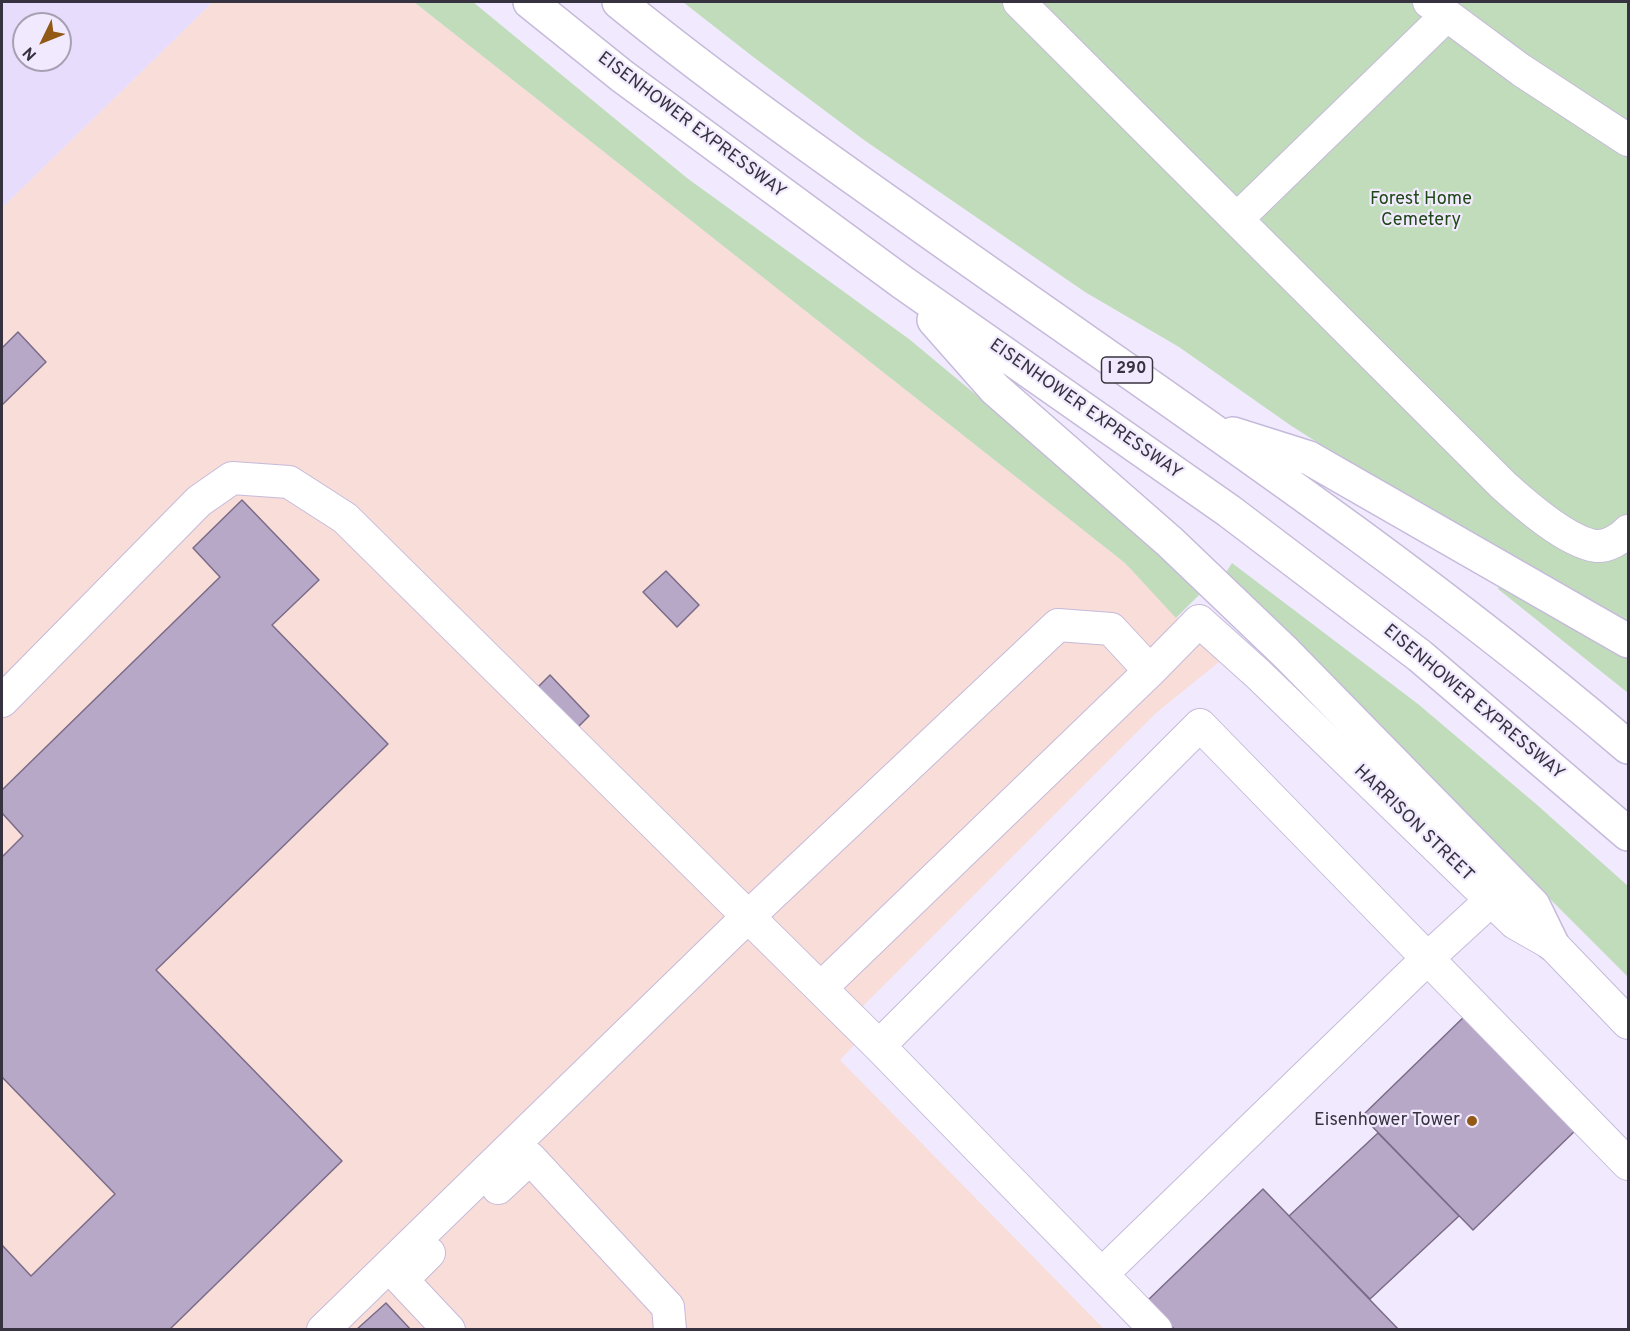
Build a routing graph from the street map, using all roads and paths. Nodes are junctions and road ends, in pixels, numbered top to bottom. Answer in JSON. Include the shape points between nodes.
{"nodes":[{"id":1,"x":530,"y":2,"type":"edge"},
{"id":2,"x":619,"y":2,"type":"edge"},
{"id":3,"x":1019,"y":2,"type":"edge"},
{"id":4,"x":1437,"y":9,"type":"edge"},
{"id":5,"x":1629,"y":140,"type":"edge"},
{"id":6,"x":1237,"y":219,"type":"junction"},
{"id":7,"x":902,"y":282,"type":"junction"},
{"id":8,"x":1206,"y":425,"type":"junction"},
{"id":9,"x":1629,"y":531,"type":"edge"},
{"id":10,"x":1629,"y":641,"type":"edge"},
{"id":11,"x":1150,"y":671,"type":"junction"},
{"id":12,"x":2,"y":701,"type":"edge"},
{"id":13,"x":1629,"y":747,"type":"edge"},
{"id":14,"x":1629,"y":834,"type":"edge"},
{"id":15,"x":1491,"y":900,"type":"junction"},
{"id":16,"x":750,"y":916,"type":"junction"},
{"id":17,"x":1552,"y":944,"type":"junction"},
{"id":18,"x":1428,"y":958,"type":"junction"},
{"id":19,"x":822,"y":987,"type":"junction"},
{"id":20,"x":1629,"y":1023,"type":"edge"},
{"id":21,"x":879,"y":1046,"type":"junction"},
{"id":22,"x":1629,"y":1164,"type":"edge"},
{"id":23,"x":1102,"y":1274,"type":"junction"},
{"id":24,"x":323,"y":1329,"type":"edge"},
{"id":25,"x":449,"y":1329,"type":"edge"},
{"id":26,"x":670,"y":1329,"type":"edge"},
{"id":27,"x":1156,"y":1329,"type":"edge"}],
"edges":[{"from":1,"to":7,"type":"highway","name":"EISENHOWER EXPRESSWAY","via":[[622,76]]},
{"from":2,"to":8,"type":"highway","number":"I 290","via":[[765,115]]},
{"from":3,"to":6,"type":"street"},
{"from":4,"to":5,"type":"street","via":[[1521,70]]},
{"from":4,"to":6,"type":"street"},
{"from":6,"to":9,"type":"street","via":[[1528,507],[1571,537],[1596,546],[1610,544]]},
{"from":7,"to":14,"type":"highway","name":"EISENHOWER EXPRESSWAY","via":[[1229,511],[1420,656]]},
{"from":7,"to":17,"type":"highway","via":[[995,389],[1170,542],[1286,652],[1533,905]]},
{"from":8,"to":10,"type":"highway","via":[[1309,458]]},
{"from":8,"to":13,"type":"highway","number":"I 290","via":[[1567,694]]},
{"from":11,"to":15,"type":"street","name":"HARRISON STREET","via":[[1199,621]]},
{"from":11,"to":16,"type":"street","via":[[1111,628],[1058,625]]},
{"from":11,"to":19,"type":"street"},
{"from":12,"to":16,"type":"street","via":[[199,501],[232,478],[289,482],[345,518]]},
{"from":15,"to":17,"type":"street","name":"HARRISON STREET","via":[[1515,923]]},
{"from":15,"to":18,"type":"street"},
{"from":16,"to":19,"type":"street"},
{"from":16,"to":24,"type":"street"},
{"from":17,"to":20,"type":"street","name":"HARRISON STREET"},
{"from":18,"to":21,"type":"street","via":[[1200,725]]},
{"from":18,"to":22,"type":"street"},
{"from":18,"to":23,"type":"street"},
{"from":19,"to":21,"type":"street"},
{"from":21,"to":23,"type":"street"},
{"from":23,"to":27,"type":"street"},
{"from":25,"to":26,"type":"street","via":[[402,1280],[530,1158],[668,1307]]}]}
